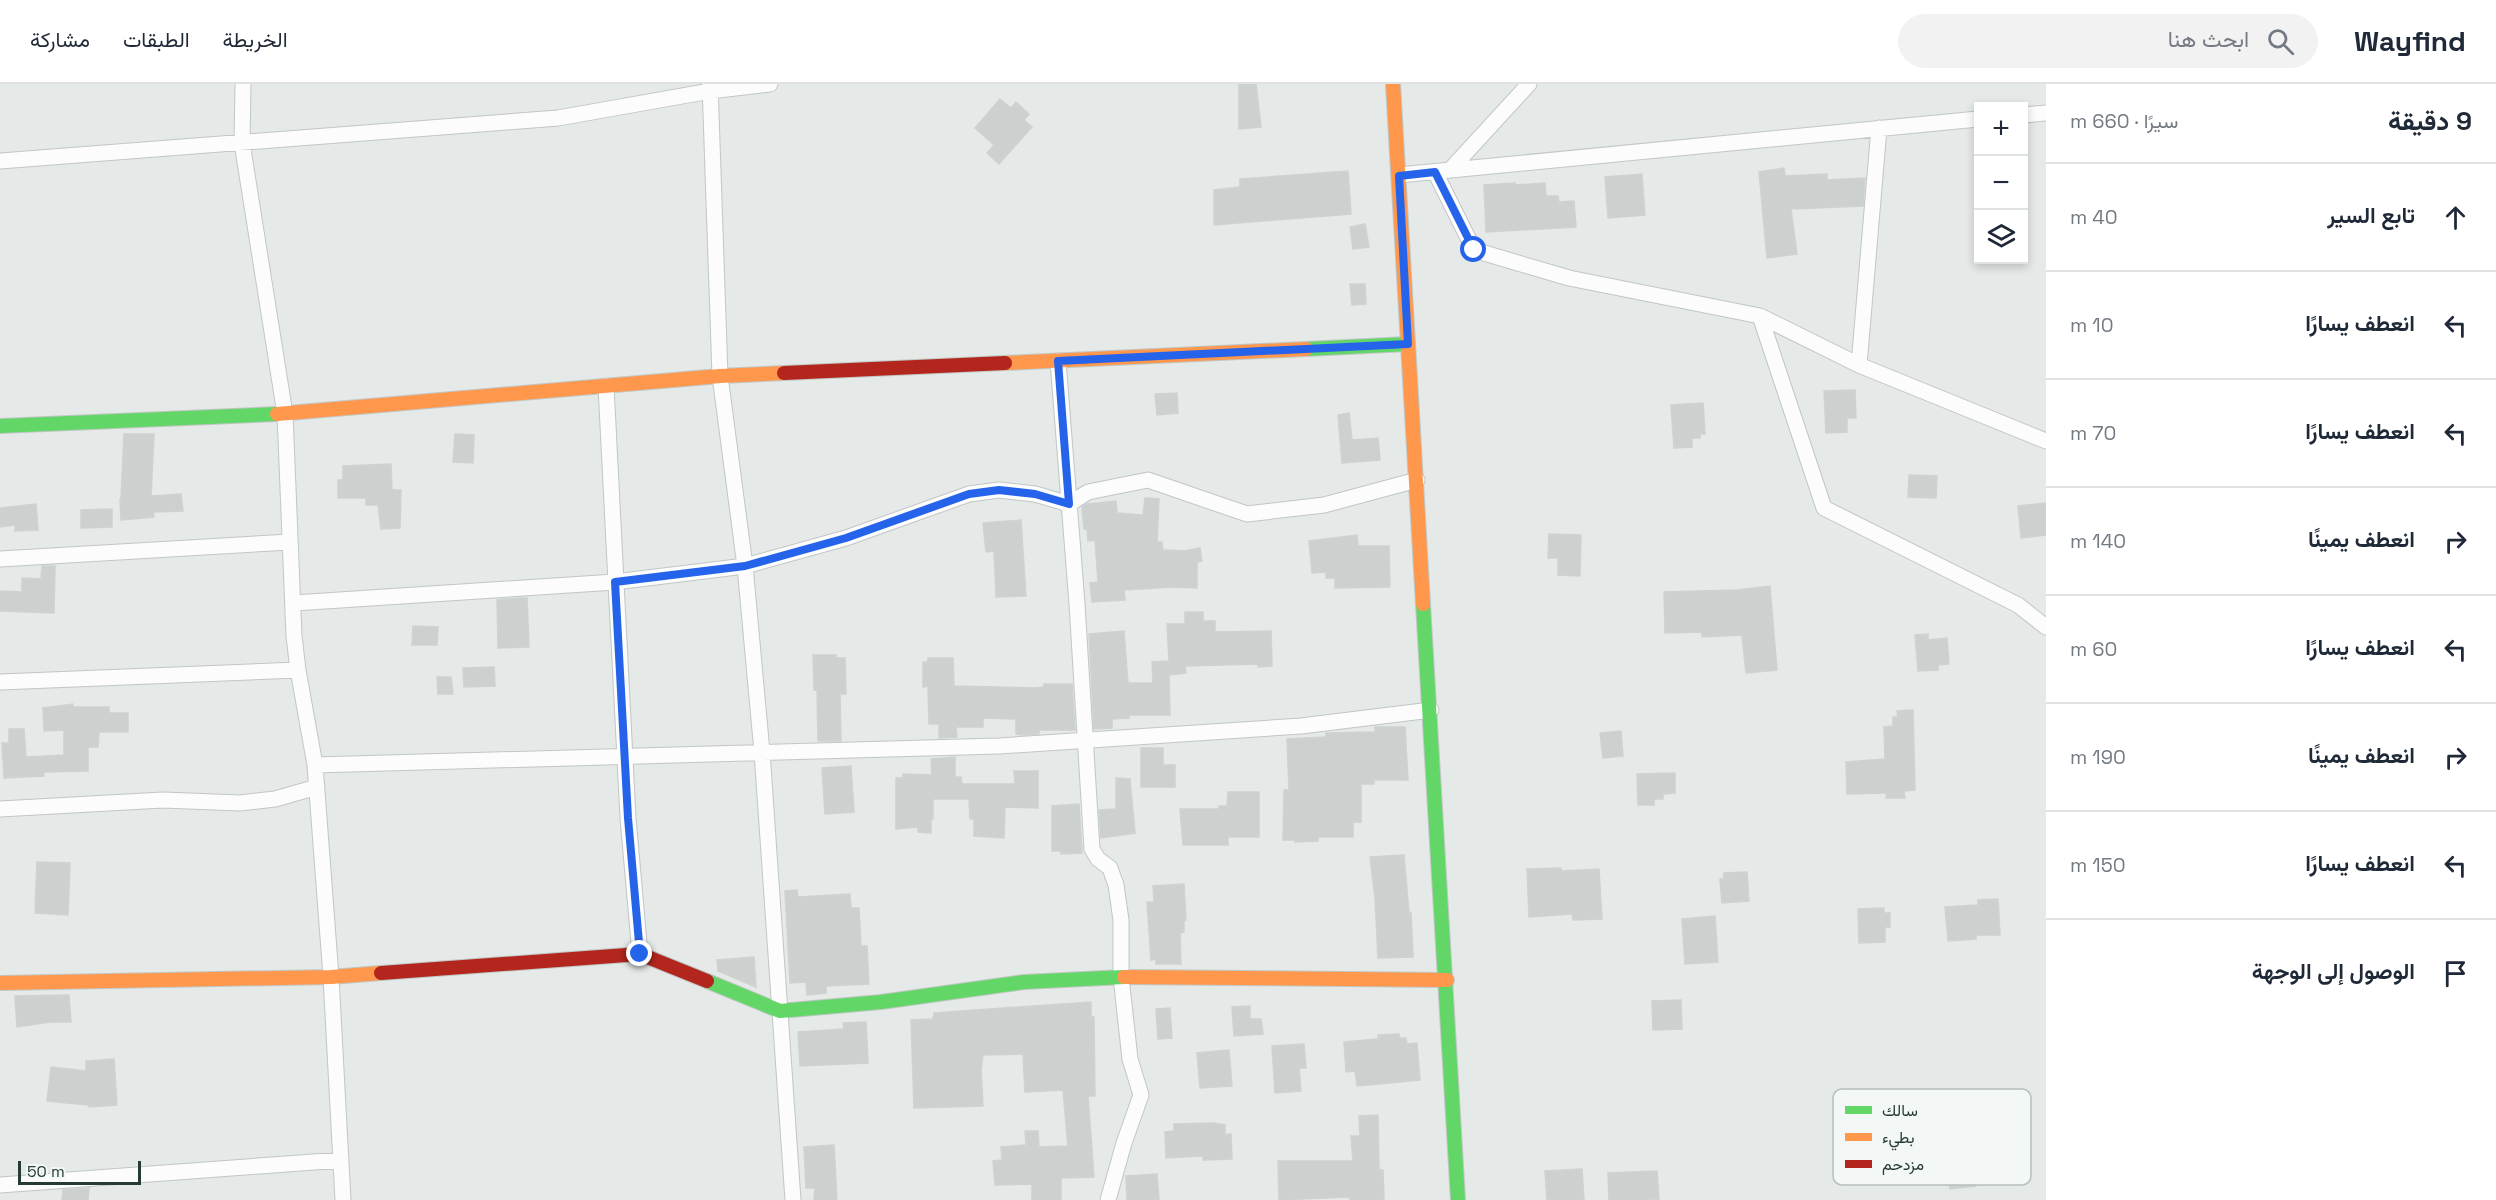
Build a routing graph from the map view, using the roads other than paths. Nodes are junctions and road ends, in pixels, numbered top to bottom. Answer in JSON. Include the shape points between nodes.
{"nodes":[{"id":1,"x":243,"y":84,"type":"edge"},
{"id":2,"x":770,"y":84,"type":"edge"},
{"id":3,"x":1394,"y":84,"type":"edge"},
{"id":4,"x":1529,"y":84,"type":"edge"},
{"id":5,"x":710,"y":87,"type":"edge"},
{"id":6,"x":2046,"y":113,"type":"edge"},
{"id":7,"x":2028,"y":115,"type":"edge"},
{"id":8,"x":1974,"y":119,"type":"edge"},
{"id":9,"x":1879,"y":128,"type":"junction"},
{"id":10,"x":242,"y":143,"type":"junction"},
{"id":11,"x":0,"y":161,"type":"edge"},
{"id":12,"x":1442,"y":171,"type":"junction"},
{"id":13,"x":1399,"y":176,"type":"junction"},
{"id":14,"x":1760,"y":316,"type":"junction"},
{"id":15,"x":1408,"y":344,"type":"junction"},
{"id":16,"x":1058,"y":361,"type":"junction"},
{"id":17,"x":1859,"y":365,"type":"junction"},
{"id":18,"x":720,"y":376,"type":"junction"},
{"id":19,"x":606,"y":386,"type":"junction"},
{"id":20,"x":285,"y":414,"type":"junction"},
{"id":21,"x":0,"y":426,"type":"edge"},
{"id":22,"x":2046,"y":441,"type":"edge"},
{"id":23,"x":1417,"y":480,"type":"junction"},
{"id":24,"x":1069,"y":504,"type":"junction"},
{"id":25,"x":290,"y":542,"type":"junction"},
{"id":26,"x":0,"y":559,"type":"edge"},
{"id":27,"x":745,"y":566,"type":"junction"},
{"id":28,"x":615,"y":582,"type":"junction"},
{"id":29,"x":294,"y":603,"type":"junction"},
{"id":30,"x":2046,"y":627,"type":"edge"},
{"id":31,"x":298,"y":670,"type":"junction"},
{"id":32,"x":0,"y":682,"type":"edge"},
{"id":33,"x":1431,"y":710,"type":"junction"},
{"id":34,"x":1085,"y":741,"type":"junction"},
{"id":35,"x":762,"y":752,"type":"junction"},
{"id":36,"x":624,"y":755,"type":"junction"},
{"id":37,"x":315,"y":765,"type":"junction"},
{"id":38,"x":317,"y":787,"type":"junction"},
{"id":39,"x":0,"y":809,"type":"edge"},
{"id":40,"x":640,"y":954,"type":"junction"},
{"id":41,"x":331,"y":977,"type":"junction"},
{"id":42,"x":1122,"y":977,"type":"junction"},
{"id":43,"x":1447,"y":980,"type":"junction"},
{"id":44,"x":0,"y":983,"type":"edge"},
{"id":45,"x":780,"y":1011,"type":"junction"},
{"id":46,"x":341,"y":1160,"type":"junction"},
{"id":47,"x":0,"y":1185,"type":"edge"},
{"id":48,"x":343,"y":1200,"type":"edge"},
{"id":49,"x":793,"y":1200,"type":"edge"},
{"id":50,"x":1108,"y":1200,"type":"edge"},
{"id":51,"x":1458,"y":1200,"type":"edge"}],
"edges":[{"from":1,"to":10,"type":"street"},
{"from":2,"to":5,"type":"street"},
{"from":3,"to":13,"type":"street"},
{"from":4,"to":12,"type":"street"},
{"from":5,"to":10,"type":"street","via":[[558,118]]},
{"from":5,"to":18,"type":"street"},
{"from":6,"to":7,"type":"street"},
{"from":8,"to":9,"type":"street"},
{"from":9,"to":12,"type":"street"},
{"from":9,"to":17,"type":"street"},
{"from":10,"to":11,"type":"street"},
{"from":10,"to":20,"type":"street"},
{"from":12,"to":13,"type":"street"},
{"from":12,"to":14,"type":"street","via":[[1474,250],[1569,278]]},
{"from":13,"to":15,"type":"street"},
{"from":14,"to":17,"type":"street"},
{"from":14,"to":30,"type":"street","via":[[1824,508],[2018,605]]},
{"from":15,"to":16,"type":"street"},
{"from":15,"to":23,"type":"street"},
{"from":16,"to":18,"type":"street"},
{"from":16,"to":24,"type":"street"},
{"from":17,"to":22,"type":"street"},
{"from":18,"to":19,"type":"street"},
{"from":18,"to":27,"type":"street"},
{"from":19,"to":20,"type":"street"},
{"from":19,"to":28,"type":"street"},
{"from":20,"to":21,"type":"street"},
{"from":20,"to":25,"type":"street"},
{"from":23,"to":24,"type":"street","via":[[1324,505],[1247,514],[1148,480],[1088,492]]},
{"from":23,"to":33,"type":"street"},
{"from":24,"to":27,"type":"street","via":[[1035,494],[999,490],[969,494],[846,538]]},
{"from":24,"to":34,"type":"street"},
{"from":25,"to":26,"type":"street"},
{"from":25,"to":29,"type":"street"},
{"from":27,"to":28,"type":"street"},
{"from":27,"to":35,"type":"street"},
{"from":28,"to":29,"type":"street"},
{"from":28,"to":36,"type":"street"},
{"from":29,"to":31,"type":"street"},
{"from":31,"to":32,"type":"street"},
{"from":31,"to":37,"type":"street"},
{"from":33,"to":34,"type":"street","via":[[1301,726]]},
{"from":33,"to":43,"type":"street"},
{"from":34,"to":35,"type":"street"},
{"from":34,"to":42,"type":"street","via":[[1092,849],[1098,860],[1110,868],[1116,885]]},
{"from":35,"to":36,"type":"street"},
{"from":35,"to":45,"type":"street"},
{"from":36,"to":37,"type":"street"},
{"from":36,"to":40,"type":"street"},
{"from":37,"to":38,"type":"street"},
{"from":38,"to":39,"type":"street","via":[[275,799],[240,803],[163,800]]},
{"from":38,"to":41,"type":"street"},
{"from":40,"to":41,"type":"street"},
{"from":40,"to":45,"type":"street"},
{"from":41,"to":44,"type":"street"},
{"from":41,"to":46,"type":"street"},
{"from":42,"to":43,"type":"street"},
{"from":42,"to":45,"type":"street","via":[[1024,982]]},
{"from":42,"to":50,"type":"street","via":[[1130,1059],[1141,1095]]},
{"from":43,"to":51,"type":"street"},
{"from":45,"to":49,"type":"street"},
{"from":46,"to":47,"type":"street"},
{"from":46,"to":48,"type":"street"}]}
